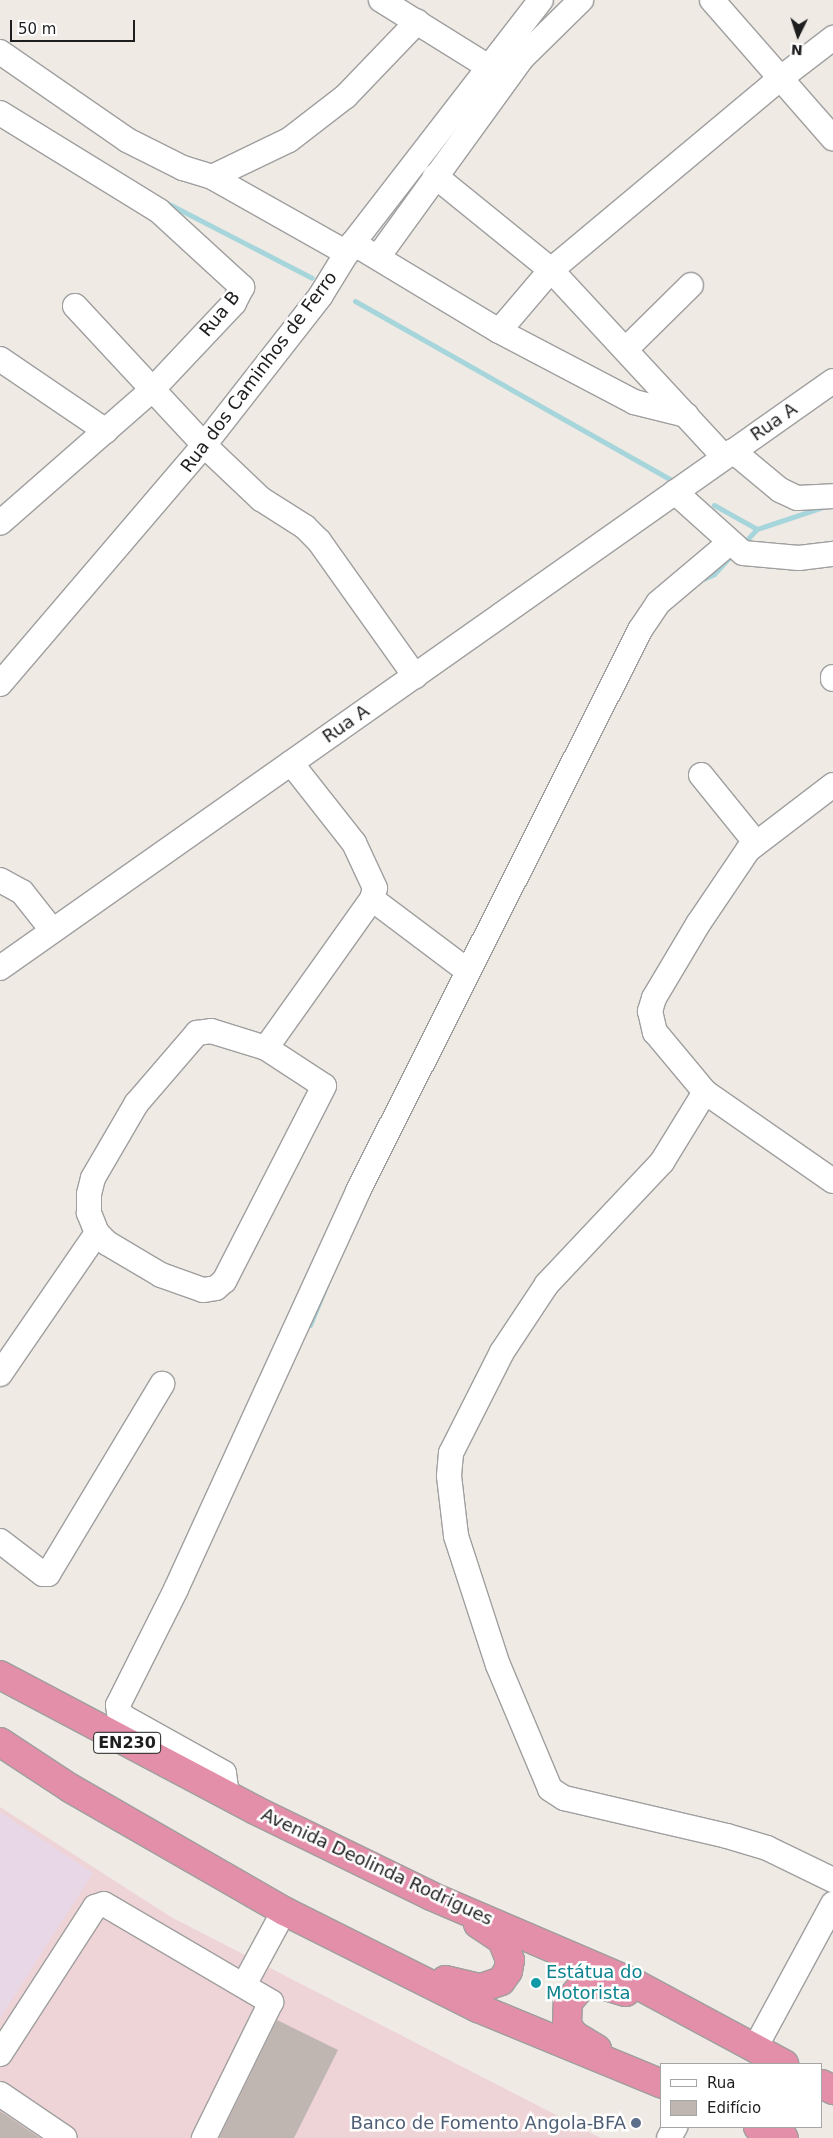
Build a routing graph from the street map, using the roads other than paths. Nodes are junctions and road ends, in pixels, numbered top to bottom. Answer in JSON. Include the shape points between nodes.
{"nodes":[{"id":1,"x":381,"y":0,"type":"edge"},
{"id":2,"x":540,"y":0,"type":"edge"},
{"id":3,"x":581,"y":0,"type":"edge"},
{"id":4,"x":712,"y":0,"type":"edge"},
{"id":5,"x":417,"y":22,"type":"junction"},
{"id":6,"x":833,"y":38,"type":"edge"},
{"id":7,"x":0,"y":52,"type":"edge"},
{"id":8,"x":487,"y":66,"type":"junction"},
{"id":9,"x":781,"y":78,"type":"junction"},
{"id":10,"x":0,"y":113,"type":"edge"},
{"id":11,"x":833,"y":138,"type":"edge"},
{"id":12,"x":435,"y":176,"type":"junction"},
{"id":13,"x":212,"y":177,"type":"junction"},
{"id":14,"x":345,"y":256,"type":"junction"},
{"id":15,"x":378,"y":257,"type":"junction"},
{"id":16,"x":551,"y":270,"type":"junction"},
{"id":17,"x":691,"y":284,"type":"dead end"},
{"id":18,"x":75,"y":306,"type":"dead end"},
{"id":19,"x":499,"y":331,"type":"junction"},
{"id":20,"x":626,"y":349,"type":"junction"},
{"id":21,"x":0,"y":359,"type":"edge"},
{"id":22,"x":833,"y":380,"type":"edge"},
{"id":23,"x":153,"y":389,"type":"junction"},
{"id":24,"x":686,"y":415,"type":"junction"},
{"id":25,"x":106,"y":431,"type":"junction"},
{"id":26,"x":204,"y":446,"type":"junction"},
{"id":27,"x":724,"y":458,"type":"junction"},
{"id":28,"x":683,"y":486,"type":"junction"},
{"id":29,"x":833,"y":496,"type":"edge"},
{"id":30,"x":0,"y":523,"type":"edge"},
{"id":31,"x":728,"y":544,"type":"junction"},
{"id":32,"x":833,"y":554,"type":"edge"},
{"id":33,"x":415,"y":676,"type":"junction"},
{"id":34,"x":0,"y":684,"type":"edge"},
{"id":35,"x":291,"y":763,"type":"junction"},
{"id":36,"x":700,"y":775,"type":"dead end"},
{"id":37,"x":833,"y":785,"type":"edge"},
{"id":38,"x":756,"y":843,"type":"junction"},
{"id":39,"x":0,"y":880,"type":"edge"},
{"id":40,"x":372,"y":899,"type":"junction"},
{"id":41,"x":52,"y":930,"type":"junction"},
{"id":42,"x":0,"y":968,"type":"edge"},
{"id":43,"x":468,"y":971,"type":"junction"},
{"id":44,"x":266,"y":1048,"type":"junction"},
{"id":45,"x":705,"y":1092,"type":"junction"},
{"id":46,"x":833,"y":1182,"type":"edge"},
{"id":47,"x":97,"y":1233,"type":"junction"},
{"id":48,"x":0,"y":1374,"type":"edge"},
{"id":49,"x":162,"y":1384,"type":"dead end"},
{"id":50,"x":0,"y":1541,"type":"edge"},
{"id":51,"x":0,"y":1675,"type":"edge"},
{"id":52,"x":0,"y":1742,"type":"edge"},
{"id":53,"x":227,"y":1795,"type":"junction"},
{"id":54,"x":833,"y":1880,"type":"edge"},
{"id":55,"x":431,"y":1896,"type":"junction"},
{"id":56,"x":833,"y":1904,"type":"edge"},
{"id":57,"x":284,"y":1911,"type":"junction"},
{"id":58,"x":394,"y":1964,"type":"junction"},
{"id":59,"x":244,"y":1985,"type":"junction"},
{"id":60,"x":686,"y":2013,"type":"junction"},
{"id":61,"x":754,"y":2048,"type":"junction"},
{"id":62,"x":0,"y":2054,"type":"edge"},
{"id":63,"x":782,"y":2063,"type":"edge"},
{"id":64,"x":657,"y":2082,"type":"edge"},
{"id":65,"x":0,"y":2094,"type":"edge"},
{"id":66,"x":760,"y":2128,"type":"edge"},
{"id":67,"x":64,"y":2138,"type":"edge"},
{"id":68,"x":204,"y":2138,"type":"edge"},
{"id":69,"x":784,"y":2138,"type":"edge"}],
"edges":[{"from":1,"to":5,"type":"street"},
{"from":2,"to":8,"type":"street","name":"Rua dos Caminhos de Ferro"},
{"from":3,"to":12,"type":"street","via":[[522,58]]},
{"from":4,"to":9,"type":"street"},
{"from":5,"to":8,"type":"street"},
{"from":5,"to":13,"type":"street","via":[[346,96],[289,140]]},
{"from":6,"to":9,"type":"street"},
{"from":7,"to":13,"type":"street","via":[[127,140],[183,168]]},
{"from":8,"to":14,"type":"street","name":"Rua dos Caminhos de Ferro"},
{"from":9,"to":11,"type":"street"},
{"from":9,"to":16,"type":"street"},
{"from":10,"to":23,"type":"street","name":"Rua B","via":[[159,212],[242,287],[234,303]]},
{"from":12,"to":15,"type":"street"},
{"from":12,"to":16,"type":"street"},
{"from":13,"to":14,"type":"street"},
{"from":14,"to":15,"type":"street"},
{"from":14,"to":26,"type":"street","name":"Rua dos Caminhos de Ferro","via":[[321,295]]},
{"from":15,"to":19,"type":"street"},
{"from":16,"to":19,"type":"street"},
{"from":16,"to":20,"type":"street"},
{"from":17,"to":20,"type":"street"},
{"from":18,"to":23,"type":"street"},
{"from":19,"to":24,"type":"street","via":[[634,402]]},
{"from":20,"to":24,"type":"street"},
{"from":21,"to":25,"type":"street"},
{"from":22,"to":27,"type":"street","name":"Rua A"},
{"from":23,"to":25,"type":"street","name":"Rua B"},
{"from":23,"to":26,"type":"street"},
{"from":24,"to":27,"type":"street"},
{"from":25,"to":30,"type":"street","name":"Rua B"},
{"from":26,"to":33,"type":"street","via":[[261,499],[305,527],[319,541]]},
{"from":26,"to":34,"type":"street","name":"Rua dos Caminhos de Ferro"},
{"from":27,"to":28,"type":"street","name":"Rua A"},
{"from":27,"to":29,"type":"street","via":[[797,498]]},
{"from":28,"to":31,"type":"street"},
{"from":28,"to":33,"type":"street","name":"Rua A"},
{"from":31,"to":32,"type":"street","via":[[743,553],[799,558]]},
{"from":31,"to":43,"type":"street","via":[[658,603],[640,630]]},
{"from":33,"to":35,"type":"street","name":"Rua A"},
{"from":35,"to":40,"type":"street","via":[[354,842],[372,878]]},
{"from":35,"to":41,"type":"street","name":"Rua A"},
{"from":36,"to":38,"type":"street"},
{"from":37,"to":38,"type":"street"},
{"from":38,"to":45,"type":"street","via":[[739,862],[698,924],[654,998],[650,1011],[655,1032]]},
{"from":39,"to":41,"type":"street","via":[[22,892]]},
{"from":40,"to":43,"type":"street"},
{"from":40,"to":44,"type":"street"},
{"from":41,"to":42,"type":"street","name":"Rua A"},
{"from":43,"to":53,"type":"street","via":[[358,1191],[176,1589],[118,1705],[124,1717],[224,1773]]},
{"from":44,"to":47,"type":"street","via":[[226,1033],[211,1031],[197,1034],[154,1080],[136,1104],[93,1178],[89,1213]]},
{"from":44,"to":47,"type":"street","via":[[322,1082],[323,1092],[224,1281],[216,1288],[190,1287],[121,1253]]},
{"from":45,"to":46,"type":"street"},
{"from":45,"to":54,"type":"street","via":[[662,1162],[547,1284],[502,1352],[451,1453],[449,1476],[456,1536],[495,1656],[550,1789],[564,1798],[767,1848]]},
{"from":47,"to":48,"type":"street"},
{"from":49,"to":50,"type":"street","via":[[48,1574],[43,1574]]},
{"from":51,"to":53,"type":"highway","name":"Avenida Deolinda Rodrigues","number":"EN230"},
{"from":52,"to":57,"type":"highway","via":[[221,1877]]},
{"from":53,"to":55,"type":"highway","name":"Avenida Deolinda Rodrigues","number":"EN230"},
{"from":55,"to":58,"type":"highway","via":[[502,1940],[510,1960],[508,1971],[501,1981],[481,1988]]},
{"from":55,"to":60,"type":"highway","name":"Avenida Deolinda Rodrigues","via":[[624,1978]]},
{"from":56,"to":61,"type":"street"},
{"from":57,"to":58,"type":"highway"},
{"from":57,"to":59,"type":"street"},
{"from":58,"to":64,"type":"highway","via":[[536,2034]]},
{"from":59,"to":62,"type":"street","via":[[99,1904]]},
{"from":59,"to":68,"type":"street","via":[[270,2000],[271,2008]]},
{"from":60,"to":61,"type":"highway","name":"Avenida Deolinda Rodrigues"},
{"from":60,"to":64,"type":"highway","via":[[596,1983],[584,1985],[568,2002],[567,2025],[574,2035]]},
{"from":61,"to":63,"type":"highway","name":"Avenida Deolinda Rodrigues"},
{"from":65,"to":67,"type":"street"},
{"from":66,"to":69,"type":"highway"}]}
